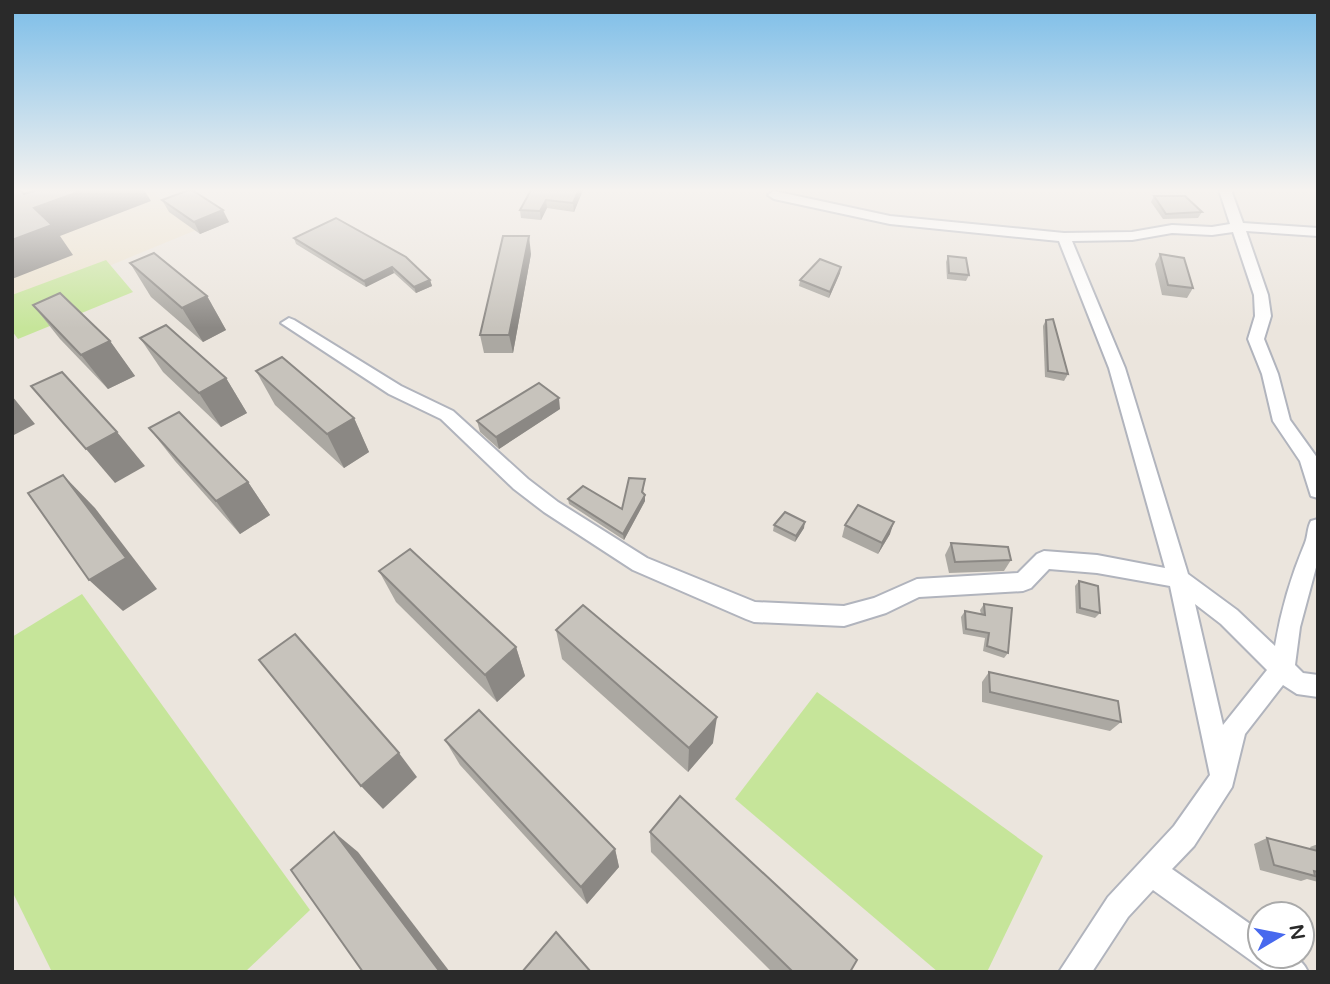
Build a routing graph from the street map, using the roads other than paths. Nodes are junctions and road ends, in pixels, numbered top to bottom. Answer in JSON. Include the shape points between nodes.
{"nodes":[{"id":1,"x":1053,"y":236,"type":"edge"},
{"id":2,"x":1132,"y":236,"type":"edge"},
{"id":3,"x":1242,"y":236,"type":"edge"},
{"id":4,"x":1064,"y":237,"type":"junction"},
{"id":5,"x":289,"y":323,"type":"dead end"},
{"id":6,"x":1318,"y":491,"type":"edge"},
{"id":7,"x":1318,"y":527,"type":"edge"},
{"id":8,"x":1179,"y":579,"type":"junction"},
{"id":9,"x":1283,"y":668,"type":"junction"},
{"id":10,"x":1318,"y":687,"type":"edge"},
{"id":11,"x":1223,"y":778,"type":"junction"},
{"id":12,"x":1152,"y":872,"type":"junction"},
{"id":13,"x":1246,"y":939,"type":"edge"},
{"id":14,"x":1074,"y":972,"type":"edge"}],
"edges":[{"from":1,"to":4,"type":"street"},
{"from":2,"to":4,"type":"street"},
{"from":3,"to":6,"type":"street","via":[[1261,295],[1263,316],[1256,339],[1282,421],[1309,460]]},
{"from":4,"to":8,"type":"street","via":[[1117,368]]},
{"from":5,"to":8,"type":"street","via":[[395,390],[447,415],[521,484],[640,564],[754,612],[844,616],[917,588],[1023,582],[1045,560]]},
{"from":7,"to":9,"type":"street","via":[[1289,627]]},
{"from":8,"to":9,"type":"street"},
{"from":8,"to":11,"type":"street"},
{"from":9,"to":10,"type":"street","via":[[1297,683]]},
{"from":9,"to":11,"type":"street","via":[[1234,729]]},
{"from":11,"to":12,"type":"street","via":[[1184,836]]},
{"from":12,"to":13,"type":"street"},
{"from":12,"to":14,"type":"street","via":[[1118,908]]}]}
